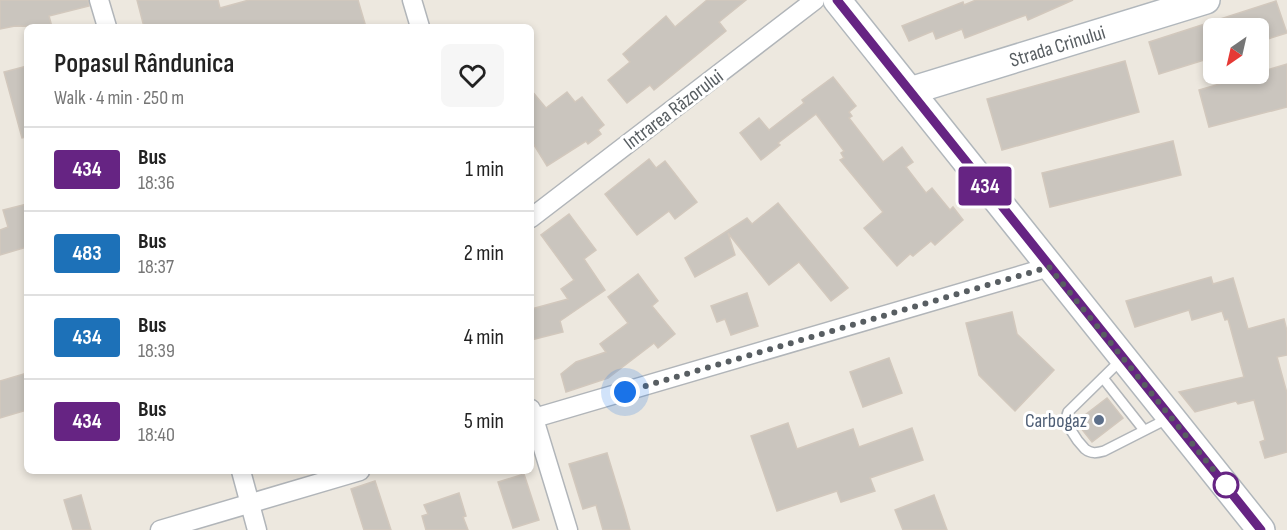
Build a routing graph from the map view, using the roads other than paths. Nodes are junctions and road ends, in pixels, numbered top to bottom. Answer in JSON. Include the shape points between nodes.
{"nodes":[{"id":1,"x":99,"y":0,"type":"edge"},
{"id":2,"x":412,"y":0,"type":"edge"},
{"id":3,"x":815,"y":0,"type":"edge"},
{"id":4,"x":837,"y":0,"type":"edge"},
{"id":5,"x":1206,"y":0,"type":"edge"},
{"id":6,"x":106,"y":24,"type":"edge"},
{"id":7,"x":419,"y":24,"type":"edge"},
{"id":8,"x":910,"y":91,"type":"junction"},
{"id":9,"x":534,"y":216,"type":"edge"},
{"id":10,"x":1049,"y":267,"type":"junction"},
{"id":11,"x":1122,"y":358,"type":"junction"},
{"id":12,"x":1103,"y":378,"type":"junction"},
{"id":13,"x":534,"y":414,"type":"edge"},
{"id":14,"x":1170,"y":418,"type":"junction"},
{"id":15,"x":534,"y":421,"type":"edge"},
{"id":16,"x":1144,"y":430,"type":"junction"},
{"id":17,"x":242,"y":474,"type":"edge"},
{"id":18,"x":350,"y":474,"type":"edge"},
{"id":19,"x":251,"y":504,"type":"junction"},
{"id":20,"x":160,"y":530,"type":"edge"},
{"id":21,"x":257,"y":530,"type":"edge"},
{"id":22,"x":568,"y":530,"type":"edge"},
{"id":23,"x":1261,"y":530,"type":"edge"}],
"edges":[{"from":1,"to":6,"type":"street"},
{"from":2,"to":7,"type":"street"},
{"from":3,"to":9,"type":"street","name":"Intrarea Răzorului"},
{"from":4,"to":8,"type":"main road"},
{"from":5,"to":8,"type":"main road","name":"Strada Crinului"},
{"from":8,"to":10,"type":"main road"},
{"from":10,"to":11,"type":"main road"},
{"from":10,"to":13,"type":"street"},
{"from":11,"to":12,"type":"lane"},
{"from":11,"to":14,"type":"main road"},
{"from":12,"to":16,"type":"lane"},
{"from":12,"to":16,"type":"lane","via":[[1065,418],[1086,450],[1104,451]]},
{"from":14,"to":16,"type":"lane"},
{"from":14,"to":23,"type":"main road"},
{"from":15,"to":22,"type":"street"},
{"from":17,"to":19,"type":"street"},
{"from":18,"to":19,"type":"street"},
{"from":19,"to":20,"type":"street"},
{"from":19,"to":21,"type":"street"}]}
